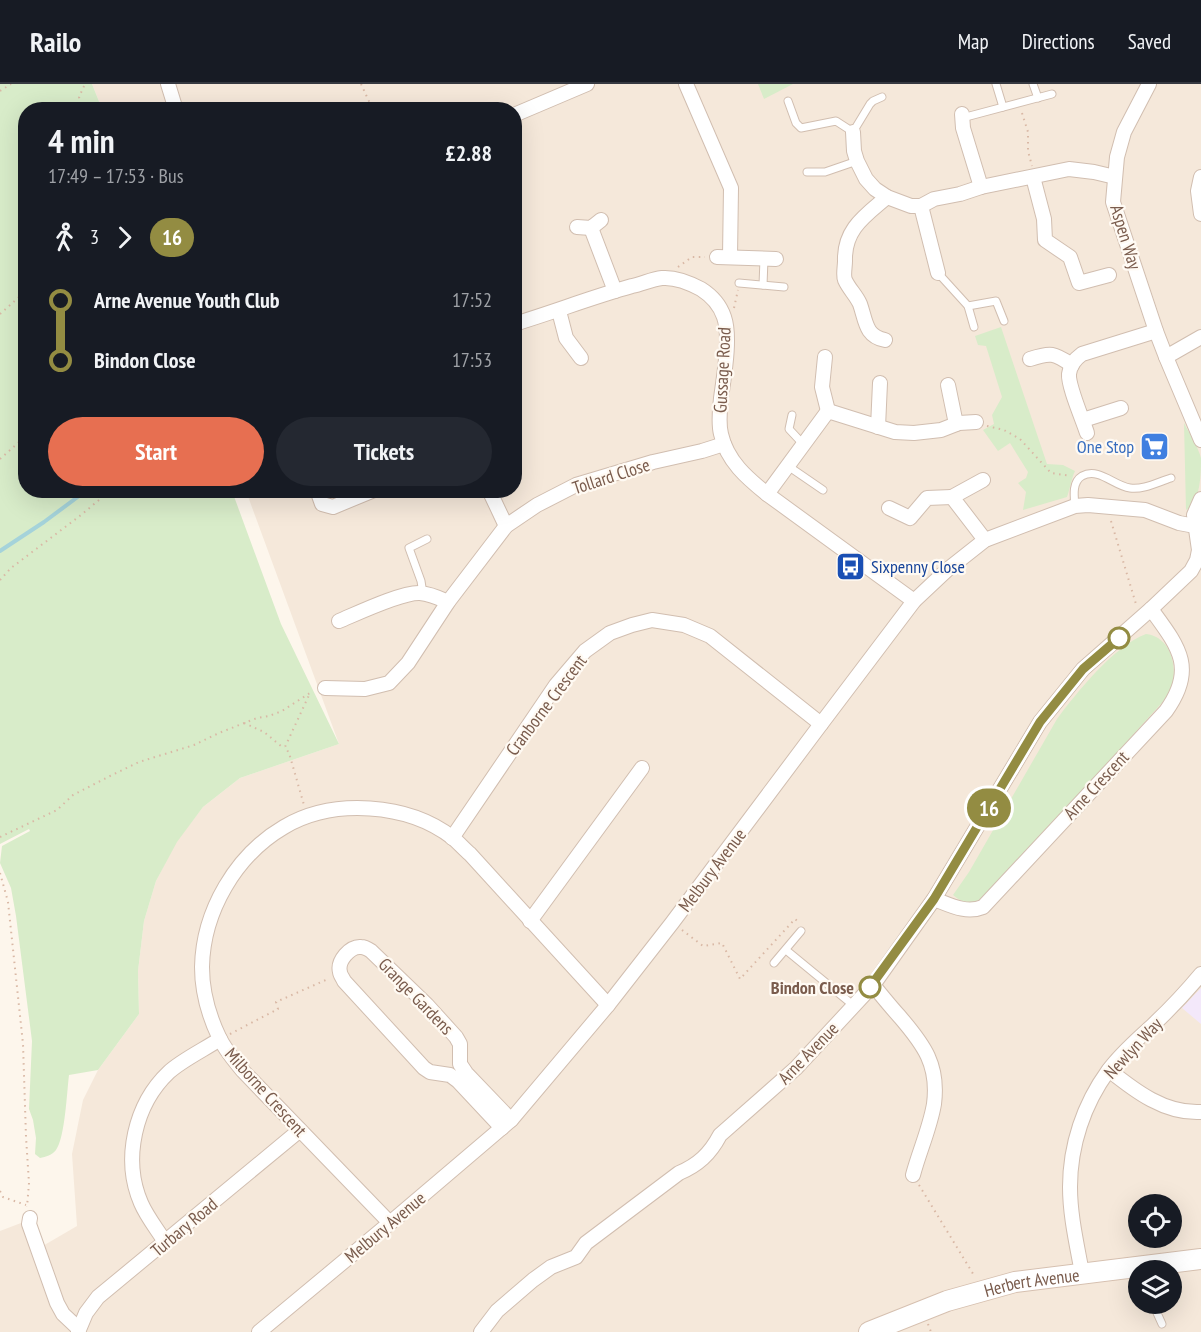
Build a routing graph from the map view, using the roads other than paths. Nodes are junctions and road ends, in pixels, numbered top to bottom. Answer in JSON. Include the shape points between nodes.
{"nodes":[{"id":1,"x":168,"y":84,"type":"edge"},
{"id":2,"x":586,"y":84,"type":"edge"},
{"id":3,"x":686,"y":84,"type":"edge"},
{"id":4,"x":996,"y":84,"type":"edge"},
{"id":5,"x":1033,"y":84,"type":"edge"},
{"id":6,"x":1149,"y":84,"type":"edge"},
{"id":7,"x":1052,"y":94,"type":"dead end"},
{"id":8,"x":882,"y":97,"type":"dead end"},
{"id":9,"x":1038,"y":98,"type":"junction"},
{"id":10,"x":788,"y":101,"type":"dead end"},
{"id":11,"x":174,"y":102,"type":"edge"},
{"id":12,"x":1003,"y":107,"type":"junction"},
{"id":13,"x":522,"y":112,"type":"edge"},
{"id":14,"x":962,"y":116,"type":"joint"},
{"id":15,"x":853,"y":132,"type":"junction"},
{"id":16,"x":857,"y":161,"type":"junction"},
{"id":17,"x":807,"y":172,"type":"dead end"},
{"id":18,"x":1034,"y":177,"type":"junction"},
{"id":19,"x":1115,"y":177,"type":"junction"},
{"id":20,"x":1201,"y":177,"type":"edge"},
{"id":21,"x":981,"y":187,"type":"junction"},
{"id":22,"x":887,"y":197,"type":"junction"},
{"id":23,"x":921,"y":206,"type":"junction"},
{"id":24,"x":1201,"y":214,"type":"edge"},
{"id":25,"x":590,"y":225,"type":"dead end"},
{"id":26,"x":764,"y":259,"type":"joint"},
{"id":27,"x":938,"y":273,"type":"joint"},
{"id":28,"x":1109,"y":275,"type":"dead end"},
{"id":29,"x":739,"y":283,"type":"road end"},
{"id":30,"x":763,"y":285,"type":"junction"},
{"id":31,"x":784,"y":287,"type":"dead end"},
{"id":32,"x":615,"y":291,"type":"junction"},
{"id":33,"x":968,"y":306,"type":"junction"},
{"id":34,"x":559,"y":311,"type":"junction"},
{"id":35,"x":1004,"y":321,"type":"dead end"},
{"id":36,"x":522,"y":322,"type":"edge"},
{"id":37,"x":974,"y":327,"type":"dead end"},
{"id":38,"x":1156,"y":331,"type":"junction"},
{"id":39,"x":1201,"y":337,"type":"edge"},
{"id":40,"x":885,"y":340,"type":"dead end"},
{"id":41,"x":825,"y":357,"type":"dead end"},
{"id":42,"x":1166,"y":357,"type":"junction"},
{"id":43,"x":581,"y":358,"type":"dead end"},
{"id":44,"x":1030,"y":359,"type":"dead end"},
{"id":45,"x":1072,"y":366,"type":"junction"},
{"id":46,"x":880,"y":383,"type":"dead end"},
{"id":47,"x":948,"y":385,"type":"dead end"},
{"id":48,"x":1121,"y":408,"type":"dead end"},
{"id":49,"x":828,"y":411,"type":"junction"},
{"id":50,"x":792,"y":415,"type":"dead end"},
{"id":51,"x":976,"y":422,"type":"road end"},
{"id":52,"x":956,"y":424,"type":"junction"},
{"id":53,"x":878,"y":427,"type":"junction"},
{"id":54,"x":1201,"y":440,"type":"edge"},
{"id":55,"x":724,"y":444,"type":"junction"},
{"id":56,"x":803,"y":444,"type":"junction"},
{"id":57,"x":788,"y":466,"type":"junction"},
{"id":58,"x":1171,"y":478,"type":"dead end"},
{"id":59,"x":983,"y":480,"type":"dead end"},
{"id":60,"x":823,"y":490,"type":"dead end"},
{"id":61,"x":767,"y":494,"type":"junction"},
{"id":62,"x":952,"y":497,"type":"junction"},
{"id":63,"x":320,"y":498,"type":"edge"},
{"id":64,"x":355,"y":498,"type":"edge"},
{"id":65,"x":493,"y":498,"type":"edge"},
{"id":66,"x":1201,"y":499,"type":"edge"},
{"id":67,"x":1075,"y":506,"type":"junction"},
{"id":68,"x":889,"y":508,"type":"dead end"},
{"id":69,"x":506,"y":526,"type":"junction"},
{"id":70,"x":1196,"y":526,"type":"junction"},
{"id":71,"x":427,"y":539,"type":"dead end"},
{"id":72,"x":984,"y":540,"type":"junction"},
{"id":73,"x":1200,"y":550,"type":"edge"},
{"id":74,"x":423,"y":594,"type":"junction"},
{"id":75,"x":914,"y":601,"type":"junction"},
{"id":76,"x":448,"y":602,"type":"junction"},
{"id":77,"x":1151,"y":609,"type":"junction"},
{"id":78,"x":339,"y":621,"type":"dead end"},
{"id":79,"x":325,"y":688,"type":"dead end"},
{"id":80,"x":820,"y":724,"type":"junction"},
{"id":81,"x":642,"y":768,"type":"dead end"},
{"id":82,"x":452,"y":838,"type":"junction"},
{"id":83,"x":934,"y":899,"type":"junction"},
{"id":84,"x":530,"y":921,"type":"junction"},
{"id":85,"x":801,"y":932,"type":"road end"},
{"id":86,"x":786,"y":950,"type":"junction"},
{"id":87,"x":774,"y":963,"type":"dead end"},
{"id":88,"x":1201,"y":975,"type":"edge"},
{"id":89,"x":873,"y":985,"type":"junction"},
{"id":90,"x":608,"y":1005,"type":"junction"},
{"id":91,"x":853,"y":1005,"type":"junction"},
{"id":92,"x":220,"y":1039,"type":"junction"},
{"id":93,"x":460,"y":1064,"type":"junction"},
{"id":94,"x":1109,"y":1070,"type":"junction"},
{"id":95,"x":450,"y":1075,"type":"junction"},
{"id":96,"x":1201,"y":1112,"type":"edge"},
{"id":97,"x":506,"y":1124,"type":"junction"},
{"id":98,"x":300,"y":1130,"type":"junction"},
{"id":99,"x":913,"y":1175,"type":"road end"},
{"id":100,"x":28,"y":1212,"type":"road end"},
{"id":101,"x":390,"y":1223,"type":"junction"},
{"id":102,"x":165,"y":1242,"type":"junction"},
{"id":103,"x":1201,"y":1259,"type":"edge"},
{"id":104,"x":1182,"y":1262,"type":"edge"},
{"id":105,"x":1128,"y":1270,"type":"edge"},
{"id":106,"x":1082,"y":1273,"type":"junction"},
{"id":107,"x":1158,"y":1314,"type":"edge"},
{"id":108,"x":1162,"y":1324,"type":"dead end"},
{"id":109,"x":79,"y":1330,"type":"edge"},
{"id":110,"x":259,"y":1332,"type":"edge"},
{"id":111,"x":482,"y":1332,"type":"edge"},
{"id":112,"x":869,"y":1332,"type":"edge"}],
"edges":[{"from":1,"to":11,"type":"street"},
{"from":2,"to":13,"type":"street"},
{"from":3,"to":26,"type":"street","via":[[731,188],[732,206],[723,257]]},
{"from":4,"to":12,"type":"lane"},
{"from":5,"to":9,"type":"lane"},
{"from":6,"to":19,"type":"street","name":"Aspen Way","via":[[1124,132]]},
{"from":7,"to":9,"type":"lane"},
{"from":8,"to":15,"type":"lane","via":[[870,104]]},
{"from":9,"to":12,"type":"lane"},
{"from":10,"to":15,"type":"lane","via":[[801,128],[836,121]]},
{"from":12,"to":14,"type":"lane"},
{"from":14,"to":21,"type":"street"},
{"from":15,"to":16,"type":"street"},
{"from":16,"to":17,"type":"lane","via":[[825,172]]},
{"from":16,"to":22,"type":"street","via":[[866,179]]},
{"from":18,"to":19,"type":"street","via":[[1069,169]]},
{"from":18,"to":21,"type":"street"},
{"from":18,"to":28,"type":"street","via":[[1045,240],[1070,257],[1080,282]]},
{"from":19,"to":38,"type":"street","name":"Aspen Way","via":[[1113,202]]},
{"from":20,"to":24,"type":"street"},
{"from":21,"to":23,"type":"street"},
{"from":22,"to":23,"type":"street"},
{"from":22,"to":40,"type":"street","via":[[854,228],[844,255],[845,279],[859,301],[867,327],[878,339]]},
{"from":23,"to":27,"type":"street"},
{"from":25,"to":32,"type":"street"},
{"from":26,"to":30,"type":"lane"},
{"from":27,"to":33,"type":"lane"},
{"from":29,"to":30,"type":"lane"},
{"from":30,"to":31,"type":"lane"},
{"from":32,"to":34,"type":"street","name":"Gussage Road"},
{"from":32,"to":55,"type":"street","name":"Gussage Road","via":[[660,279],[676,279],[697,286],[713,298],[725,317],[727,338],[719,422]]},
{"from":33,"to":35,"type":"lane","via":[[996,301]]},
{"from":33,"to":37,"type":"lane"},
{"from":34,"to":36,"type":"street","name":"Gussage Road"},
{"from":34,"to":43,"type":"street","via":[[566,338]]},
{"from":38,"to":42,"type":"street","name":"Aspen Way"},
{"from":38,"to":45,"type":"street","via":[[1082,354]]},
{"from":39,"to":42,"type":"street"},
{"from":41,"to":49,"type":"street","via":[[822,387]]},
{"from":42,"to":54,"type":"street","name":"Aspen Way"},
{"from":44,"to":45,"type":"street","via":[[1057,355]]},
{"from":45,"to":48,"type":"street","via":[[1069,378],[1085,427]]},
{"from":46,"to":53,"type":"street"},
{"from":47,"to":52,"type":"street"},
{"from":49,"to":53,"type":"street"},
{"from":49,"to":56,"type":"street"},
{"from":50,"to":56,"type":"lane","via":[[789,429]]},
{"from":51,"to":52,"type":"street"},
{"from":52,"to":53,"type":"street","via":[[914,433]]},
{"from":55,"to":61,"type":"street","name":"Gussage Road","via":[[743,473]]},
{"from":55,"to":69,"type":"street","name":"Tollard Close","via":[[576,485]]},
{"from":56,"to":57,"type":"street"},
{"from":57,"to":60,"type":"lane"},
{"from":57,"to":61,"type":"street"},
{"from":58,"to":67,"type":"lane","via":[[1135,488],[1089,473],[1079,478],[1075,487]]},
{"from":59,"to":62,"type":"street"},
{"from":61,"to":75,"type":"street","name":"Gussage Road"},
{"from":62,"to":68,"type":"street","via":[[927,498],[910,518]]},
{"from":62,"to":72,"type":"street"},
{"from":63,"to":64,"type":"street","via":[[322,504],[333,507]]},
{"from":65,"to":69,"type":"street"},
{"from":66,"to":70,"type":"street","via":[[1194,515]]},
{"from":67,"to":70,"type":"street","name":"Melbury Avenue","via":[[1145,510]]},
{"from":67,"to":72,"type":"street","name":"Melbury Avenue"},
{"from":69,"to":76,"type":"street","name":"Tollard Close"},
{"from":70,"to":73,"type":"street"},
{"from":71,"to":74,"type":"lane","via":[[409,548]]},
{"from":72,"to":75,"type":"street","name":"Melbury Avenue"},
{"from":73,"to":77,"type":"street","name":"Arne Avenue","via":[[1194,566]]},
{"from":74,"to":76,"type":"street"},
{"from":74,"to":78,"type":"street","via":[[398,598]]},
{"from":75,"to":80,"type":"street","name":"Melbury Avenue"},
{"from":76,"to":79,"type":"street","name":"Tollard Close","via":[[408,663],[389,683],[365,689]]},
{"from":77,"to":83,"type":"street","name":"Arne Avenue","via":[[1083,669],[1040,722]]},
{"from":77,"to":83,"type":"street","name":"Arne Crescent","via":[[1173,639],[1183,669],[1179,689],[1166,711],[983,907],[962,909]]},
{"from":80,"to":82,"type":"street","name":"Cranborne Crescent","via":[[710,636],[684,625],[652,621],[632,625],[610,633],[585,651],[563,676]]},
{"from":80,"to":90,"type":"street","name":"Melbury Avenue"},
{"from":81,"to":84,"type":"street"},
{"from":82,"to":84,"type":"street","name":"Milborne Crescent"},
{"from":82,"to":92,"type":"street","name":"Milborne Crescent","via":[[404,815],[354,808],[307,816],[264,842],[229,880],[211,918],[205,943],[202,967],[206,996]]},
{"from":83,"to":89,"type":"street","name":"Arne Avenue"},
{"from":84,"to":90,"type":"street","name":"Milborne Crescent"},
{"from":85,"to":86,"type":"lane"},
{"from":86,"to":87,"type":"lane"},
{"from":86,"to":91,"type":"lane"},
{"from":88,"to":94,"type":"street","name":"Newlyn Way"},
{"from":89,"to":91,"type":"street","name":"Arne Avenue"},
{"from":89,"to":99,"type":"street","via":[[918,1038],[933,1073],[933,1105]]},
{"from":90,"to":97,"type":"street","name":"Melbury Avenue"},
{"from":91,"to":111,"type":"street","name":"Arne Avenue","via":[[796,1068],[720,1136],[712,1150],[586,1244],[576,1257],[533,1280],[497,1311]]},
{"from":92,"to":98,"type":"street","name":"Milborne Crescent","via":[[243,1071]]},
{"from":92,"to":102,"type":"street","via":[[171,1070],[158,1084],[138,1120],[132,1163],[136,1186],[141,1203]]},
{"from":93,"to":95,"type":"lane"},
{"from":93,"to":95,"type":"street","name":"Grange Gardens","via":[[456,1037],[377,955],[360,947],[347,953],[339,967],[344,981],[424,1068]]},
{"from":93,"to":97,"type":"street","name":"Grange Gardens"},
{"from":94,"to":96,"type":"street","via":[[1158,1103]]},
{"from":94,"to":106,"type":"street","name":"Newlyn Way","via":[[1079,1126],[1072,1156],[1072,1215]]},
{"from":95,"to":97,"type":"street"},
{"from":97,"to":101,"type":"street","name":"Melbury Avenue"},
{"from":98,"to":101,"type":"street","name":"Milborne Crescent"},
{"from":98,"to":102,"type":"street","name":"Turbary Road"},
{"from":100,"to":109,"type":"street","via":[[28,1224],[57,1303]]},
{"from":101,"to":110,"type":"street","name":"Melbury Avenue"},
{"from":102,"to":109,"type":"street","name":"Turbary Road","via":[[98,1297]]},
{"from":103,"to":104,"type":"street","name":"Herbert Avenue"},
{"from":105,"to":106,"type":"street","name":"Herbert Avenue"},
{"from":106,"to":112,"type":"street","name":"Herbert Avenue","via":[[983,1290]]},
{"from":107,"to":108,"type":"lane"}]}
